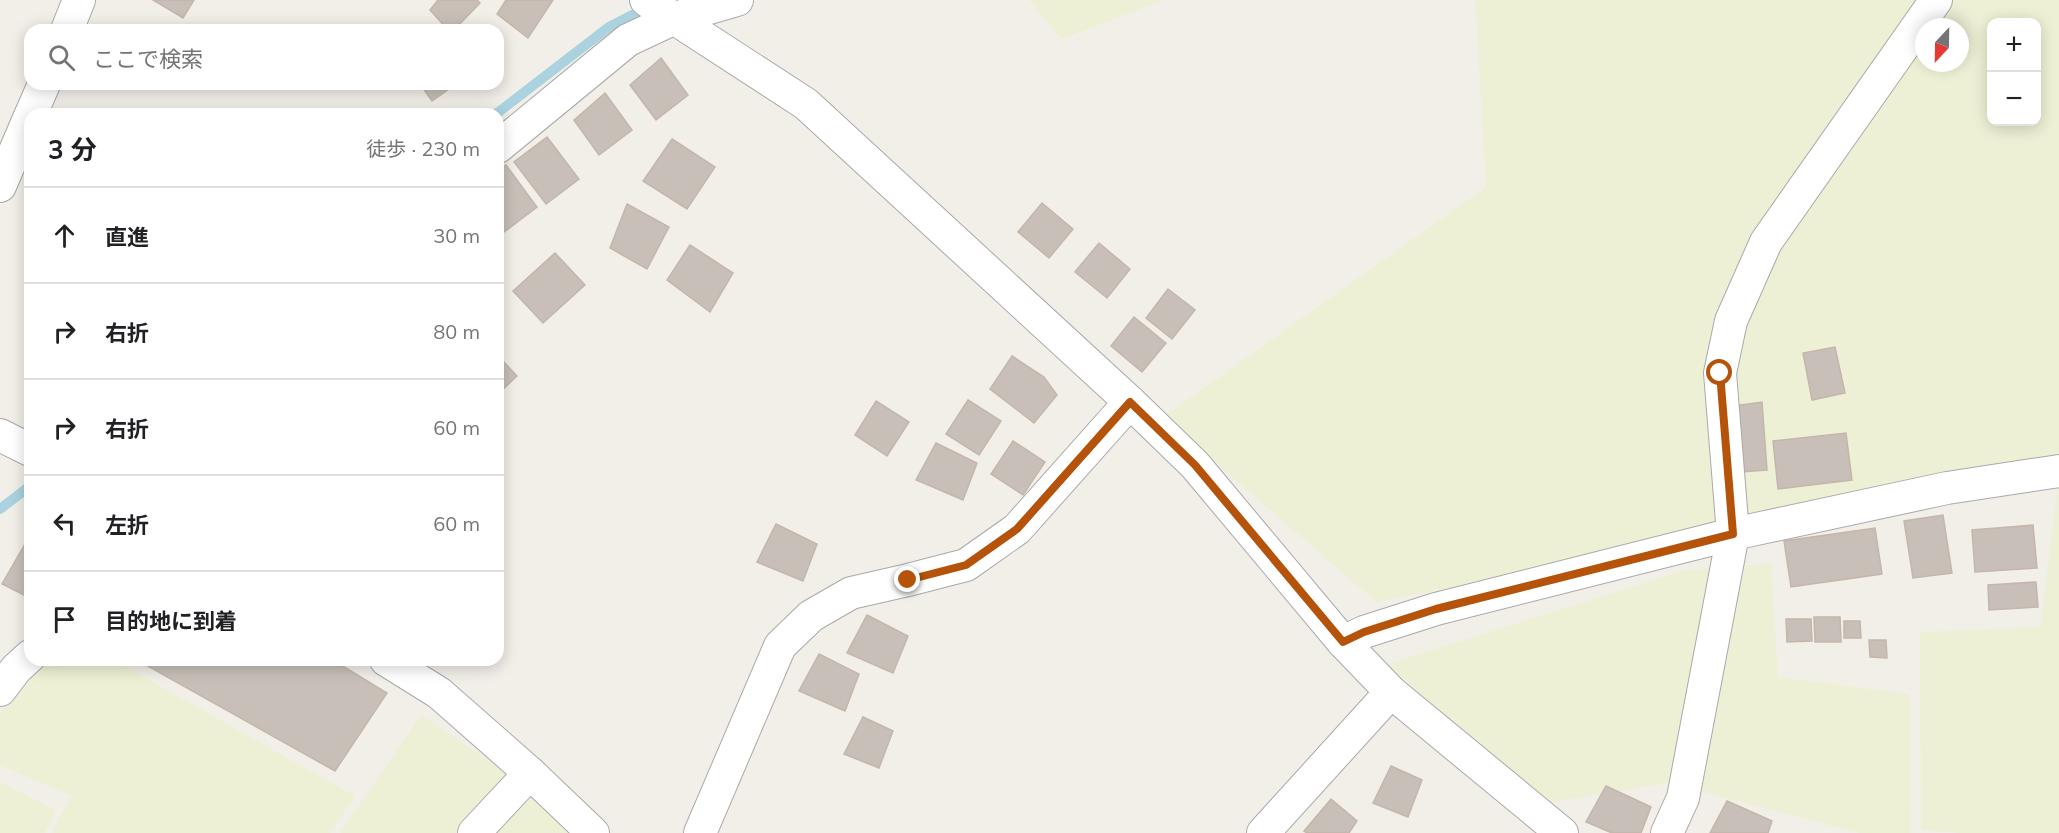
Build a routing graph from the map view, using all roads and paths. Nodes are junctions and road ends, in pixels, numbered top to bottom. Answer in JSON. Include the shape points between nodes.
{"nodes":[{"id":1,"x":80,"y":0,"type":"edge"},
{"id":2,"x":737,"y":0,"type":"edge"},
{"id":3,"x":1936,"y":0,"type":"edge"},
{"id":4,"x":662,"y":10,"type":"edge"},
{"id":5,"x":70,"y":24,"type":"edge"},
{"id":6,"x":41,"y":90,"type":"edge"},
{"id":7,"x":33,"y":108,"type":"edge"},
{"id":8,"x":24,"y":129,"type":"edge"},
{"id":9,"x":504,"y":142,"type":"edge"},
{"id":10,"x":0,"y":186,"type":"edge"},
{"id":11,"x":1130,"y":402,"type":"junction"},
{"id":12,"x":0,"y":435,"type":"edge"},
{"id":13,"x":24,"y":447,"type":"edge"},
{"id":14,"x":2059,"y":471,"type":"edge"},
{"id":15,"x":1733,"y":534,"type":"junction"},
{"id":16,"x":1343,"y":642,"type":"junction"},
{"id":17,"x":24,"y":662,"type":"edge"},
{"id":18,"x":396,"y":666,"type":"edge"},
{"id":19,"x":0,"y":690,"type":"edge"},
{"id":20,"x":1391,"y":692,"type":"junction"},
{"id":21,"x":530,"y":773,"type":"junction"},
{"id":22,"x":474,"y":833,"type":"edge"},
{"id":23,"x":593,"y":833,"type":"edge"},
{"id":24,"x":700,"y":833,"type":"edge"},
{"id":25,"x":1263,"y":833,"type":"edge"},
{"id":26,"x":1562,"y":833,"type":"edge"},
{"id":27,"x":1666,"y":833,"type":"edge"}],
"edges":[{"from":1,"to":5,"type":"street"},
{"from":2,"to":4,"type":"street"},
{"from":3,"to":15,"type":"street","via":[[1766,242],[1731,321],[1720,373]]},
{"from":4,"to":9,"type":"street"},
{"from":4,"to":11,"type":"street","via":[[807,104]]},
{"from":6,"to":7,"type":"street"},
{"from":8,"to":10,"type":"street"},
{"from":11,"to":16,"type":"street","via":[[1195,465]]},
{"from":11,"to":24,"type":"street","via":[[1017,529],[966,565],[850,593],[811,616],[780,646]]},
{"from":12,"to":13,"type":"street"},
{"from":14,"to":15,"type":"street","via":[[1947,488]]},
{"from":15,"to":16,"type":"street","via":[[1436,609]]},
{"from":15,"to":27,"type":"street","via":[[1683,798]]},
{"from":16,"to":20,"type":"street"},
{"from":17,"to":19,"type":"street"},
{"from":18,"to":21,"type":"street","via":[[439,693]]},
{"from":20,"to":25,"type":"street"},
{"from":20,"to":26,"type":"street"},
{"from":21,"to":22,"type":"street"},
{"from":21,"to":23,"type":"street"}]}
